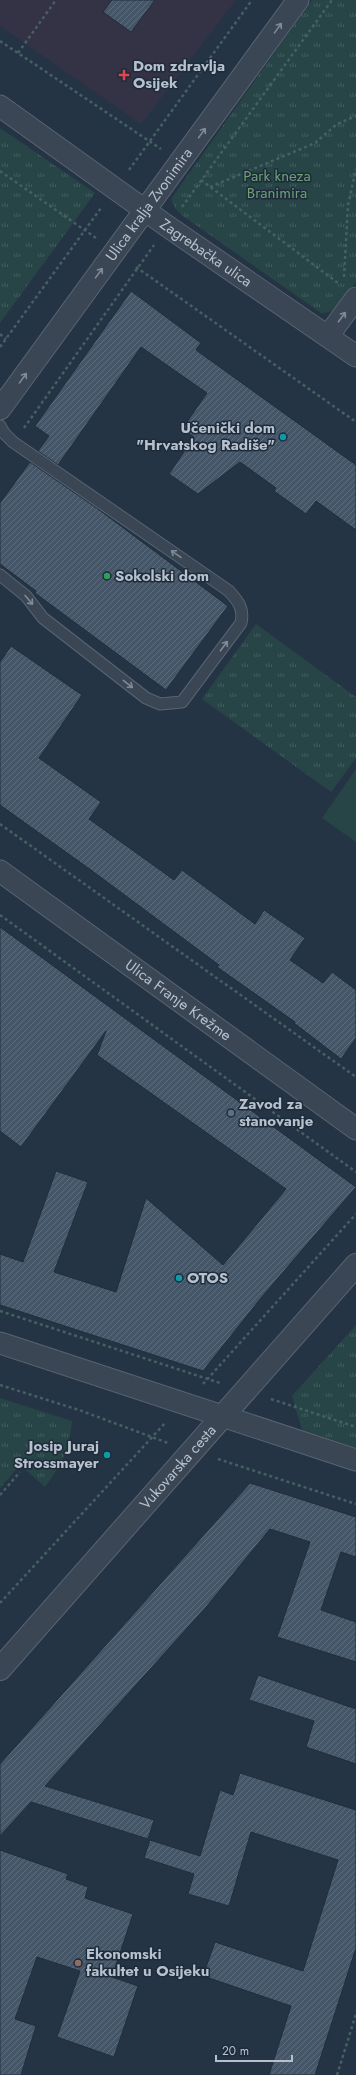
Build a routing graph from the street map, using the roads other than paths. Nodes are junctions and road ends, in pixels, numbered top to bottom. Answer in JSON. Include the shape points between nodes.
{"nodes":[{"id":1,"x":298,"y":0,"type":"edge"},
{"id":2,"x":0,"y":106,"type":"edge"},
{"id":3,"x":146,"y":210,"type":"junction"},
{"id":4,"x":356,"y":298,"type":"edge"},
{"id":5,"x":328,"y":336,"type":"junction"},
{"id":6,"x":356,"y":356,"type":"edge"},
{"id":7,"x":0,"y":409,"type":"edge"},
{"id":8,"x":0,"y":426,"type":"edge"},
{"id":9,"x":0,"y":575,"type":"edge"},
{"id":10,"x":0,"y":871,"type":"edge"},
{"id":11,"x":356,"y":1129,"type":"edge"},
{"id":12,"x":356,"y":1265,"type":"edge"},
{"id":13,"x":0,"y":1343,"type":"edge"},
{"id":14,"x":223,"y":1417,"type":"junction"},
{"id":15,"x":356,"y":1460,"type":"edge"},
{"id":16,"x":0,"y":1669,"type":"edge"}],
"edges":[{"from":3,"to":1,"type":"street","name":"Ulica kralja Zvonimira","one_way":true},
{"from":2,"to":3,"type":"street","name":"Zagrebačka ulica"},
{"from":3,"to":5,"type":"street","name":"Zagrebačka ulica"},
{"from":7,"to":3,"type":"street","name":"Ulica kralja Zvonimira","one_way":true},
{"from":5,"to":4,"type":"street","one_way":true},
{"from":5,"to":6,"type":"street","name":"Zagrebačka ulica"},
{"from":9,"to":8,"type":"lane","one_way":true,"via":[[26,596],[43,618],[146,698],[160,704],[182,702],[241,624],[243,613],[239,602],[229,591],[13,442]]},
{"from":10,"to":11,"type":"street","name":"Ulica Franje Krežme"},
{"from":12,"to":14,"type":"street","name":"Vukovarska cesta"},
{"from":13,"to":14,"type":"street"},
{"from":14,"to":15,"type":"street"},
{"from":14,"to":16,"type":"street","name":"Vukovarska cesta"}]}
